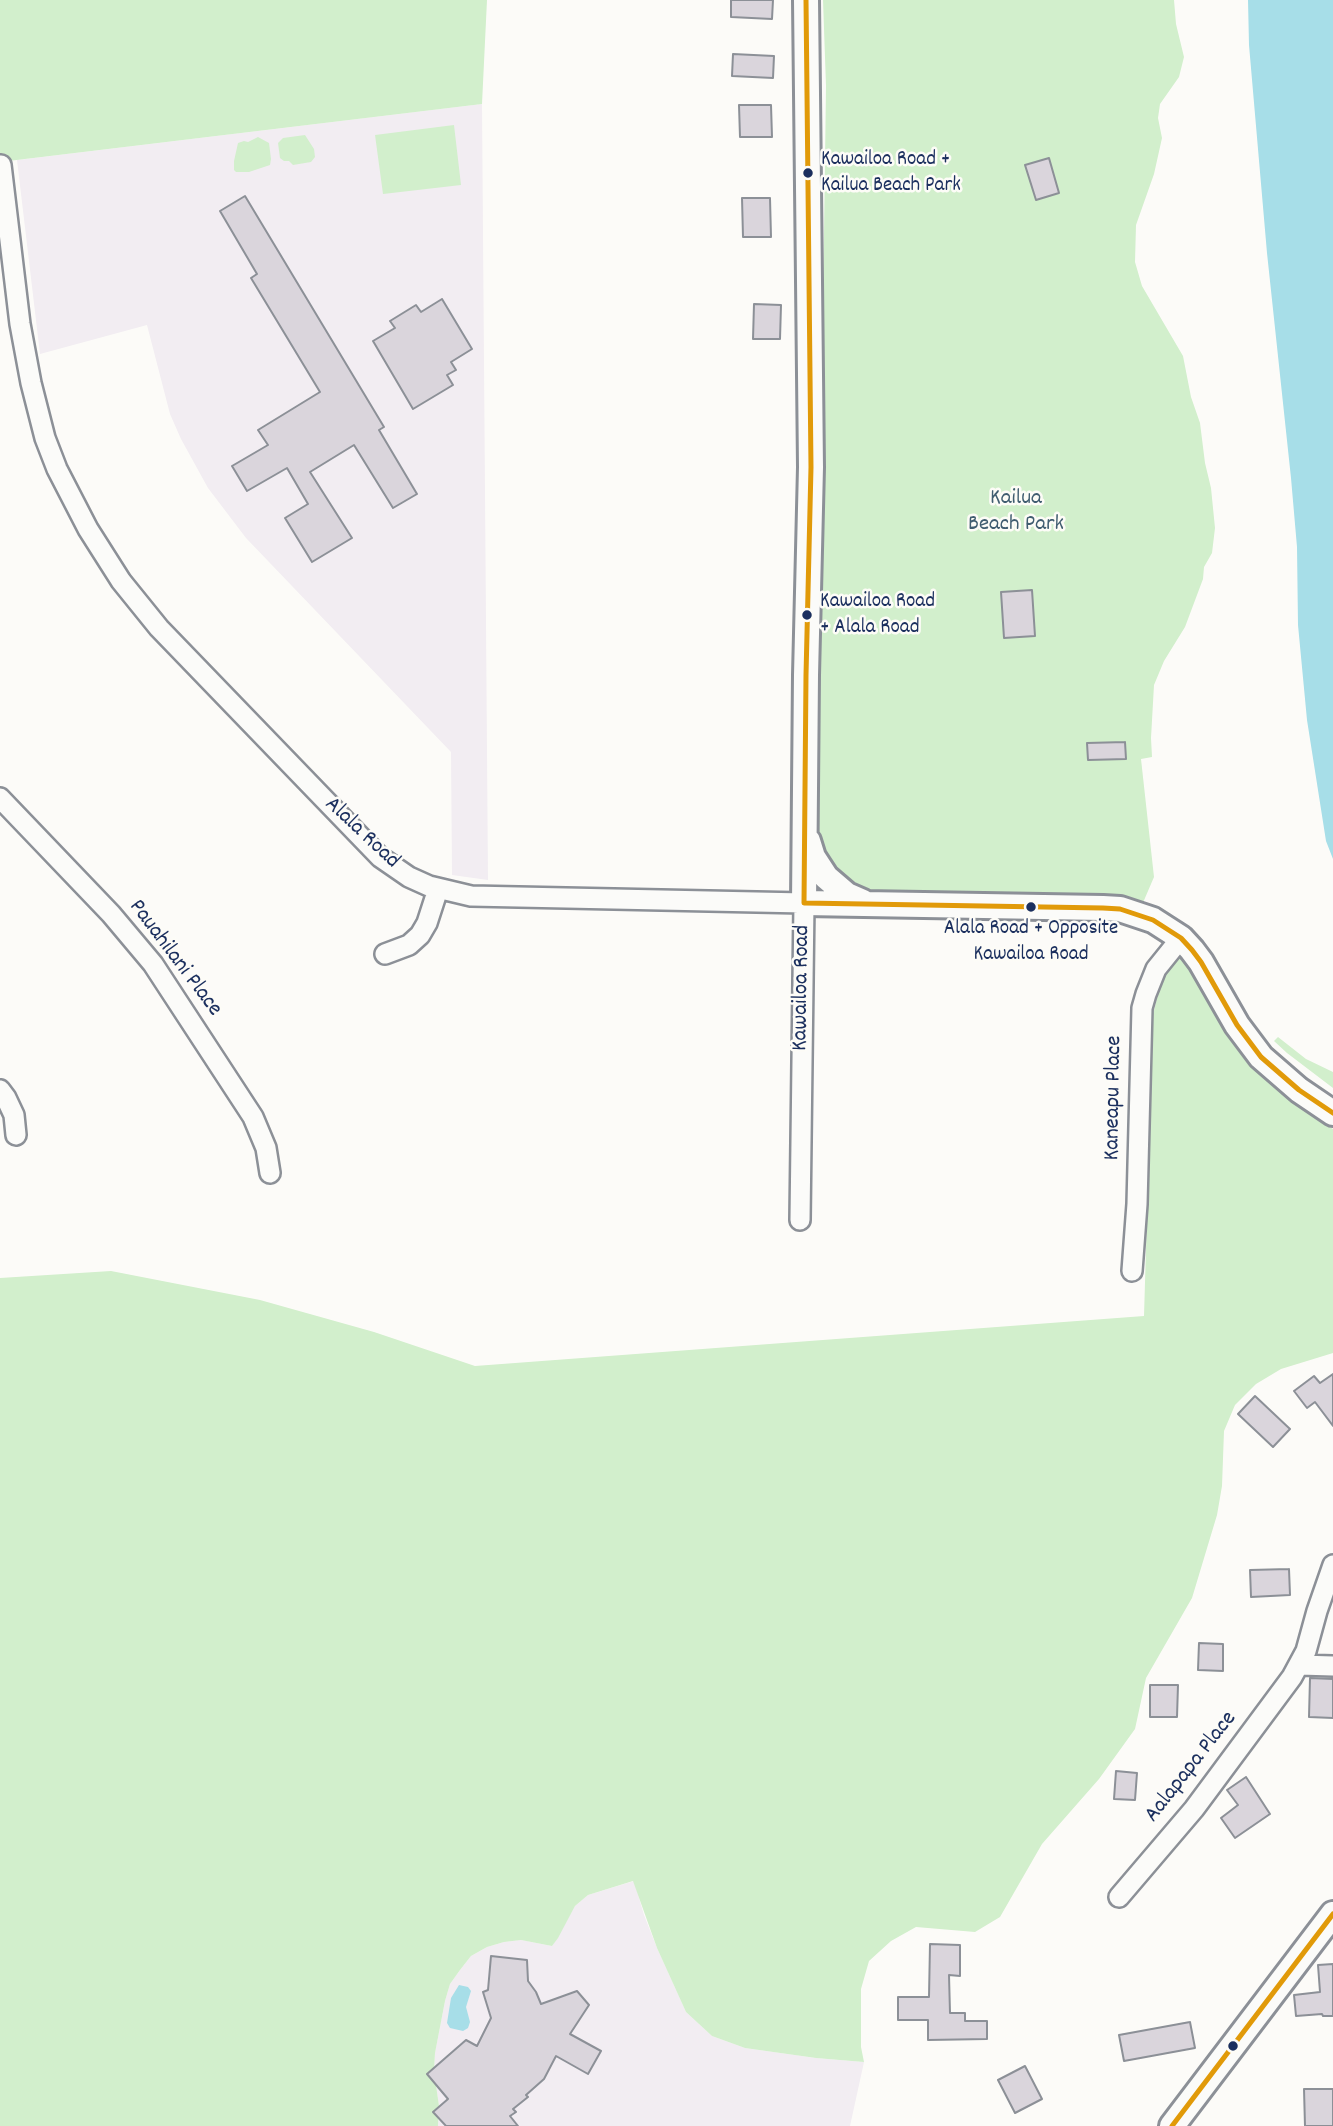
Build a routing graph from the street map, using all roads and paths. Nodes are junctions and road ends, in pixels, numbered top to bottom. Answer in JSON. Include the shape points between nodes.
{"nodes":[{"id":1,"x":806,"y":0,"type":"edge"},
{"id":2,"x":1,"y":165,"type":"edge"},
{"id":3,"x":7,"y":279,"type":"edge"},
{"id":4,"x":2,"y":805,"type":"edge"},
{"id":5,"x":806,"y":833,"type":"junction"},
{"id":6,"x":438,"y":889,"type":"junction"},
{"id":7,"x":804,"y":903,"type":"junction"},
{"id":8,"x":874,"y":904,"type":"junction"},
{"id":9,"x":1174,"y":933,"type":"junction"},
{"id":10,"x":386,"y":954,"type":"dead end"},
{"id":11,"x":0,"y":1090,"type":"edge"},
{"id":12,"x":1333,"y":1113,"type":"edge"},
{"id":13,"x":16,"y":1135,"type":"dead end"},
{"id":14,"x":270,"y":1173,"type":"dead end"},
{"id":15,"x":800,"y":1220,"type":"dead end"},
{"id":16,"x":1132,"y":1271,"type":"dead end"},
{"id":17,"x":1333,"y":1565,"type":"edge"},
{"id":18,"x":1300,"y":1665,"type":"junction"},
{"id":19,"x":1333,"y":1666,"type":"edge"},
{"id":20,"x":1119,"y":1897,"type":"dead end"},
{"id":21,"x":1333,"y":1914,"type":"edge"},
{"id":22,"x":1172,"y":2126,"type":"edge"}],
"edges":[{"from":1,"to":5,"type":"street","name":"Kawailoa Road","via":[[811,467]]},
{"from":2,"to":3,"type":"street","name":"Alala Road"},
{"from":3,"to":6,"type":"street","name":"Alala Road","via":[[45,438],[72,500],[121,581],[159,628],[370,848],[391,866]]},
{"from":4,"to":14,"type":"street","name":"Pauahilani Place","via":[[111,914],[165,981],[253,1117],[267,1147]]},
{"from":5,"to":7,"type":"street","name":"Kawailoa Road"},
{"from":5,"to":8,"type":"street","via":[[813,857],[826,877],[848,895]]},
{"from":6,"to":7,"type":"street","name":"Alala Road","via":[[482,897]]},
{"from":6,"to":10,"type":"street","via":[[420,935]]},
{"from":7,"to":8,"type":"street","name":"Alala Road"},
{"from":7,"to":15,"type":"street","name":"Kawailoa Road"},
{"from":8,"to":9,"type":"street","name":"Alala Road","via":[[1120,909]]},
{"from":9,"to":12,"type":"street","via":[[1201,962],[1237,1025],[1261,1056]]},
{"from":9,"to":16,"type":"street","name":"Kaneapu Place","via":[[1142,1008]]},
{"from":11,"to":13,"type":"street","via":[[11,1106]]},
{"from":17,"to":18,"type":"street","name":"Aalapapa Place"},
{"from":18,"to":19,"type":"street"},
{"from":18,"to":20,"type":"street","name":"Aalapapa Place","via":[[1194,1808]]},
{"from":21,"to":22,"type":"street"}]}
